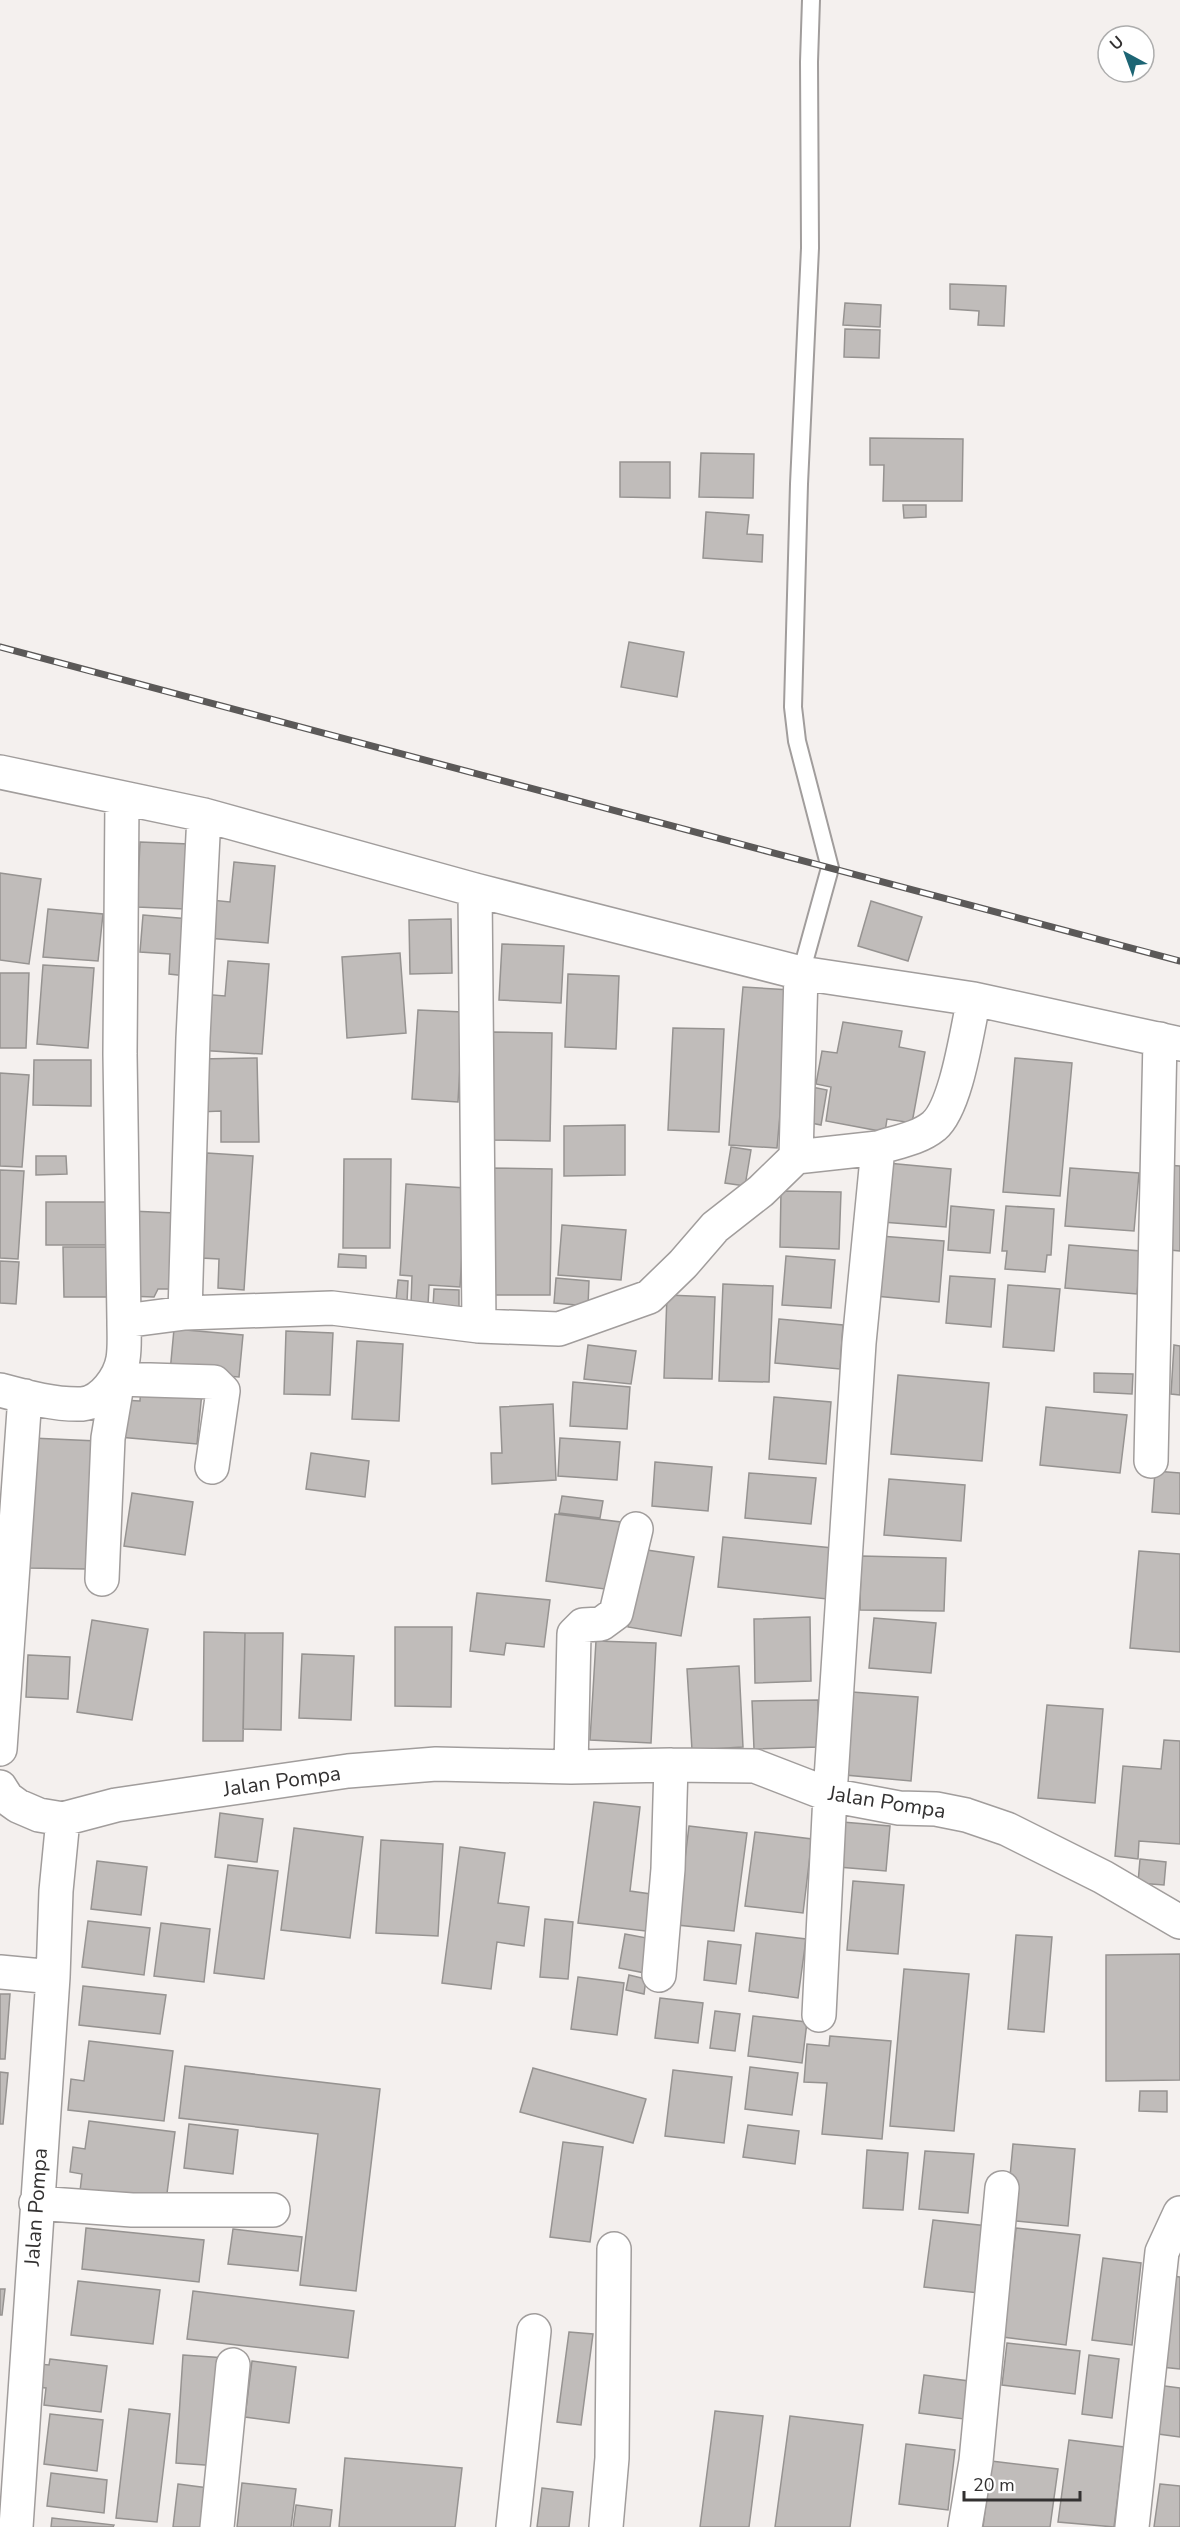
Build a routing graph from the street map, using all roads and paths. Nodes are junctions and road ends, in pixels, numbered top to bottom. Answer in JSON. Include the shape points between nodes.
{"nodes":[{"id":1,"x":811,"y":0,"type":"edge"},
{"id":2,"x":0,"y":772,"type":"edge"},
{"id":3,"x":122,"y":799,"type":"junction"},
{"id":4,"x":204,"y":815,"type":"junction"},
{"id":5,"x":475,"y":890,"type":"junction"},
{"id":6,"x":801,"y":974,"type":"junction"},
{"id":7,"x":974,"y":999,"type":"junction"},
{"id":8,"x":1170,"y":1042,"type":"edge"},
{"id":9,"x":878,"y":1148,"type":"junction"},
{"id":10,"x":796,"y":1157,"type":"junction"},
{"id":11,"x":185,"y":1313,"type":"junction"},
{"id":12,"x":124,"y":1322,"type":"junction"},
{"id":13,"x":478,"y":1326,"type":"junction"},
{"id":14,"x":118,"y":1379,"type":"junction"},
{"id":15,"x":13,"y":1393,"type":"edge"},
{"id":16,"x":1151,"y":1461,"type":"dead end"},
{"id":17,"x":212,"y":1467,"type":"dead end"},
{"id":18,"x":636,"y":1529,"type":"dead end"},
{"id":19,"x":102,"y":1579,"type":"dead end"},
{"id":20,"x":0,"y":1749,"type":"edge"},
{"id":21,"x":670,"y":1764,"type":"junction"},
{"id":22,"x":572,"y":1767,"type":"junction"},
{"id":23,"x":0,"y":1787,"type":"edge"},
{"id":24,"x":830,"y":1795,"type":"junction"},
{"id":25,"x":63,"y":1819,"type":"junction"},
{"id":26,"x":1180,"y":1922,"type":"edge"},
{"id":27,"x":0,"y":1972,"type":"edge"},
{"id":28,"x":658,"y":1975,"type":"dead end"},
{"id":29,"x":53,"y":1977,"type":"junction"},
{"id":30,"x":819,"y":2014,"type":"dead end"},
{"id":31,"x":1002,"y":2188,"type":"dead end"},
{"id":32,"x":36,"y":2204,"type":"junction"},
{"id":33,"x":273,"y":2210,"type":"dead end"},
{"id":34,"x":1180,"y":2213,"type":"edge"},
{"id":35,"x":614,"y":2249,"type":"dead end"},
{"id":36,"x":534,"y":2331,"type":"dead end"},
{"id":37,"x":233,"y":2365,"type":"dead end"},
{"id":38,"x":16,"y":2527,"type":"edge"},
{"id":39,"x":217,"y":2527,"type":"edge"},
{"id":40,"x":513,"y":2527,"type":"edge"},
{"id":41,"x":606,"y":2527,"type":"edge"},
{"id":42,"x":965,"y":2527,"type":"edge"},
{"id":43,"x":1132,"y":2527,"type":"edge"}],
"edges":[{"from":1,"to":6,"type":"lane","via":[[810,248],[793,707],[797,741],[830,868]]},
{"from":2,"to":3,"type":"street"},
{"from":3,"to":4,"type":"street"},
{"from":3,"to":12,"type":"street"},
{"from":4,"to":5,"type":"street"},
{"from":4,"to":11,"type":"street"},
{"from":5,"to":6,"type":"street"},
{"from":5,"to":13,"type":"street"},
{"from":6,"to":7,"type":"street"},
{"from":6,"to":10,"type":"street"},
{"from":7,"to":8,"type":"street"},
{"from":7,"to":9,"type":"street","via":[[947,1107],[935,1125],[918,1136]]},
{"from":8,"to":16,"type":"street"},
{"from":9,"to":10,"type":"street"},
{"from":9,"to":24,"type":"street","via":[[859,1344]]},
{"from":10,"to":13,"type":"street","via":[[715,1227],[649,1297],[559,1329]]},
{"from":11,"to":12,"type":"street"},
{"from":11,"to":13,"type":"street","via":[[332,1308]]},
{"from":12,"to":14,"type":"street","via":[[124,1358]]},
{"from":14,"to":15,"type":"street","via":[[85,1404]]},
{"from":14,"to":17,"type":"street","via":[[214,1382],[220,1386],[223,1391]]},
{"from":14,"to":19,"type":"street","via":[[108,1438]]},
{"from":15,"to":20,"type":"street"},
{"from":18,"to":22,"type":"street","via":[[616,1613],[601,1624],[583,1625],[574,1634]]},
{"from":21,"to":22,"type":"street","name":"Jalan Pompa"},
{"from":21,"to":24,"type":"street","name":"Jalan Pompa","via":[[755,1766]]},
{"from":21,"to":28,"type":"street","via":[[668,1869]]},
{"from":22,"to":25,"type":"street","name":"Jalan Pompa","via":[[436,1764],[348,1771],[116,1805]]},
{"from":23,"to":25,"type":"street","via":[[18,1806]]},
{"from":24,"to":26,"type":"street","name":"Jalan Pompa","via":[[899,1808],[936,1809],[1007,1829],[1103,1877]]},
{"from":24,"to":30,"type":"street"},
{"from":25,"to":29,"type":"street","name":"Jalan Pompa"},
{"from":27,"to":29,"type":"street"},
{"from":29,"to":32,"type":"street","name":"Jalan Pompa"},
{"from":31,"to":42,"type":"street","via":[[976,2461]]},
{"from":32,"to":33,"type":"street","via":[[132,2210]]},
{"from":32,"to":38,"type":"street","name":"Jalan Pompa"},
{"from":34,"to":43,"type":"street","via":[[1162,2252]]},
{"from":35,"to":41,"type":"street","via":[[612,2458]]},
{"from":36,"to":40,"type":"street"},
{"from":37,"to":39,"type":"street"}]}
